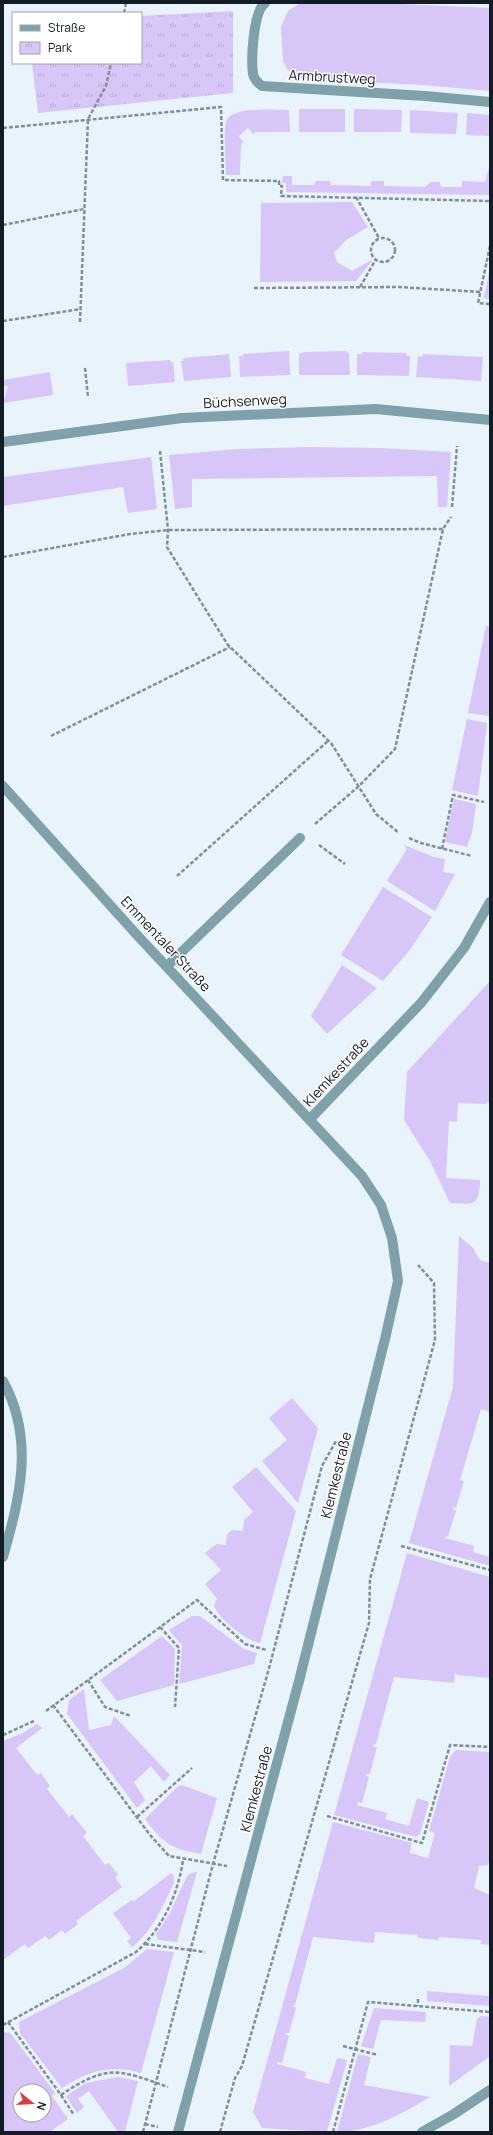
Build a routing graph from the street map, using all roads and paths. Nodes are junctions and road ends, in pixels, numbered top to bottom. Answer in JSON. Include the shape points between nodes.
{"nodes":[{"id":1,"x":265,"y":3,"type":"edge"},
{"id":2,"x":111,"y":64,"type":"edge"},
{"id":3,"x":490,"y":102,"type":"edge"},
{"id":4,"x":88,"y":119,"type":"junction"},
{"id":5,"x":3,"y":128,"type":"edge"},
{"id":6,"x":356,"y":197,"type":"junction"},
{"id":7,"x":490,"y":201,"type":"edge"},
{"id":8,"x":84,"y":209,"type":"junction"},
{"id":9,"x":3,"y":225,"type":"edge"},
{"id":10,"x":379,"y":238,"type":"junction"},
{"id":11,"x":490,"y":246,"type":"edge"},
{"id":12,"x":376,"y":259,"type":"junction"},
{"id":13,"x":360,"y":287,"type":"junction"},
{"id":14,"x":254,"y":288,"type":"dead end"},
{"id":15,"x":480,"y":292,"type":"junction"},
{"id":16,"x":490,"y":304,"type":"edge"},
{"id":17,"x":81,"y":309,"type":"junction"},
{"id":18,"x":3,"y":321,"type":"edge"},
{"id":19,"x":80,"y":322,"type":"dead end"},
{"id":20,"x":85,"y":368,"type":"dead end"},
{"id":21,"x":88,"y":397,"type":"dead end"},
{"id":22,"x":490,"y":420,"type":"edge"},
{"id":23,"x":3,"y":442,"type":"edge"},
{"id":24,"x":457,"y":446,"type":"dead end"},
{"id":25,"x":160,"y":451,"type":"dead end"},
{"id":26,"x":452,"y":507,"type":"dead end"},
{"id":27,"x":451,"y":518,"type":"dead end"},
{"id":28,"x":443,"y":529,"type":"junction"},
{"id":29,"x":168,"y":530,"type":"junction"},
{"id":30,"x":3,"y":557,"type":"edge"},
{"id":31,"x":230,"y":647,"type":"junction"},
{"id":32,"x":51,"y":736,"type":"dead end"},
{"id":33,"x":329,"y":740,"type":"junction"},
{"id":34,"x":3,"y":786,"type":"edge"},
{"id":35,"x":359,"y":786,"type":"junction"},
{"id":36,"x":484,"y":802,"type":"dead end"},
{"id":37,"x":399,"y":832,"type":"dead end"},
{"id":38,"x":302,"y":836,"type":"junction"},
{"id":39,"x":409,"y":838,"type":"dead end"},
{"id":40,"x":442,"y":849,"type":"junction"},
{"id":41,"x":472,"y":856,"type":"dead end"},
{"id":42,"x":345,"y":864,"type":"dead end"},
{"id":43,"x":177,"y":876,"type":"dead end"},
{"id":44,"x":490,"y":902,"type":"edge"},
{"id":45,"x":168,"y":966,"type":"junction"},
{"id":46,"x":310,"y":1118,"type":"junction"},
{"id":47,"x":392,"y":1238,"type":"junction"},
{"id":48,"x":3,"y":1381,"type":"edge"},
{"id":49,"x":340,"y":1434,"type":"dead end"},
{"id":50,"x":401,"y":1546,"type":"dead end"},
{"id":51,"x":3,"y":1557,"type":"edge"},
{"id":52,"x":490,"y":1570,"type":"edge"},
{"id":53,"x":160,"y":1628,"type":"junction"},
{"id":54,"x":266,"y":1650,"type":"dead end"},
{"id":55,"x":88,"y":1680,"type":"junction"},
{"id":56,"x":53,"y":1705,"type":"junction"},
{"id":57,"x":175,"y":1707,"type":"dead end"},
{"id":58,"x":46,"y":1711,"type":"dead end"},
{"id":59,"x":131,"y":1716,"type":"dead end"},
{"id":60,"x":34,"y":1721,"type":"dead end"},
{"id":61,"x":3,"y":1735,"type":"edge"},
{"id":62,"x":490,"y":1747,"type":"edge"},
{"id":63,"x":192,"y":1768,"type":"dead end"},
{"id":64,"x":327,"y":1816,"type":"dead end"},
{"id":65,"x":137,"y":1817,"type":"junction"},
{"id":66,"x":183,"y":1860,"type":"junction"},
{"id":67,"x":213,"y":1864,"type":"junction"},
{"id":68,"x":249,"y":1868,"type":"junction"},
{"id":69,"x":145,"y":1944,"type":"junction"},
{"id":70,"x":190,"y":1950,"type":"junction"},
{"id":71,"x":225,"y":1955,"type":"junction"},
{"id":72,"x":418,"y":1998,"type":"dead end"},
{"id":73,"x":418,"y":2006,"type":"junction"},
{"id":74,"x":490,"y":2012,"type":"edge"},
{"id":75,"x":8,"y":2022,"type":"junction"},
{"id":76,"x":3,"y":2025,"type":"edge"},
{"id":77,"x":343,"y":2046,"type":"dead end"},
{"id":78,"x":355,"y":2049,"type":"junction"},
{"id":79,"x":378,"y":2055,"type":"dead end"},
{"id":80,"x":156,"y":2082,"type":"junction"},
{"id":81,"x":490,"y":2090,"type":"edge"},
{"id":82,"x":188,"y":2093,"type":"junction"},
{"id":83,"x":61,"y":2095,"type":"junction"},
{"id":84,"x":74,"y":2115,"type":"dead end"},
{"id":85,"x":143,"y":2132,"type":"edge"},
{"id":86,"x":178,"y":2132,"type":"edge"},
{"id":87,"x":220,"y":2132,"type":"edge"},
{"id":88,"x":333,"y":2132,"type":"edge"},
{"id":89,"x":422,"y":2132,"type":"edge"}],
"edges":[{"from":1,"to":3,"type":"street","name":"Armbrustweg","via":[[255,21],[253,74],[257,83],[262,86]]},
{"from":2,"to":4,"type":"path","via":[[106,86]]},
{"from":4,"to":5,"type":"path"},
{"from":4,"to":6,"type":"path","via":[[221,107],[223,180],[279,181],[282,196]]},
{"from":4,"to":8,"type":"path"},
{"from":6,"to":7,"type":"path"},
{"from":6,"to":10,"type":"path"},
{"from":8,"to":9,"type":"path"},
{"from":8,"to":17,"type":"path"},
{"from":10,"to":12,"type":"path","via":[[371,248]]},
{"from":10,"to":12,"type":"path","via":[[390,239],[396,249],[391,260],[383,262]]},
{"from":11,"to":15,"type":"path"},
{"from":12,"to":13,"type":"path"},
{"from":13,"to":14,"type":"path"},
{"from":13,"to":15,"type":"path"},
{"from":15,"to":16,"type":"path","via":[[478,303]]},
{"from":17,"to":18,"type":"path"},
{"from":17,"to":19,"type":"path"},
{"from":20,"to":21,"type":"path"},
{"from":22,"to":23,"type":"street","name":"Büchsenweg","via":[[376,409],[182,418]]},
{"from":24,"to":26,"type":"path"},
{"from":25,"to":29,"type":"path"},
{"from":27,"to":28,"type":"path"},
{"from":28,"to":29,"type":"path"},
{"from":28,"to":35,"type":"path","via":[[395,749]]},
{"from":29,"to":30,"type":"path","via":[[130,534]]},
{"from":29,"to":31,"type":"path","via":[[167,547]]},
{"from":31,"to":32,"type":"path"},
{"from":31,"to":33,"type":"path"},
{"from":33,"to":35,"type":"path"},
{"from":33,"to":43,"type":"path"},
{"from":34,"to":45,"type":"street","name":"Emmentaler Straße"},
{"from":35,"to":37,"type":"path","via":[[376,814]]},
{"from":35,"to":38,"type":"path"},
{"from":36,"to":40,"type":"path","via":[[453,795]]},
{"from":38,"to":42,"type":"path"},
{"from":38,"to":45,"type":"street"},
{"from":39,"to":40,"type":"path"},
{"from":40,"to":41,"type":"path"},
{"from":44,"to":46,"type":"street","name":"Klemkestraße","via":[[464,948],[420,1003]]},
{"from":45,"to":46,"type":"street","name":"Emmentaler Straße"},
{"from":46,"to":47,"type":"street","name":"Klemkestraße","via":[[362,1176],[381,1205]]},
{"from":47,"to":68,"type":"street","name":"Klemkestraße","via":[[398,1281],[385,1339],[299,1682]]},
{"from":47,"to":87,"type":"path","via":[[434,1283],[435,1340],[370,1579],[369,1623],[242,2066],[235,2078]]},
{"from":48,"to":51,"type":"street","via":[[12,1398],[20,1426],[22,1463],[18,1506]]},
{"from":49,"to":67,"type":"path","via":[[322,1466],[268,1672]]},
{"from":50,"to":52,"type":"path"},
{"from":53,"to":54,"type":"path","via":[[197,1600],[244,1644]]},
{"from":53,"to":55,"type":"path"},
{"from":53,"to":57,"type":"path","via":[[179,1648]]},
{"from":55,"to":56,"type":"path"},
{"from":55,"to":59,"type":"path","via":[[105,1708]]},
{"from":56,"to":58,"type":"path"},
{"from":56,"to":65,"type":"path"},
{"from":60,"to":61,"type":"path"},
{"from":62,"to":64,"type":"path","via":[[450,1745],[422,1842]]},
{"from":63,"to":65,"type":"path"},
{"from":65,"to":66,"type":"path","via":[[169,1856]]},
{"from":66,"to":67,"type":"path"},
{"from":66,"to":69,"type":"path","via":[[175,1894],[162,1920]]},
{"from":67,"to":68,"type":"path"},
{"from":67,"to":70,"type":"path"},
{"from":68,"to":71,"type":"street","name":"Klemkestraße"},
{"from":69,"to":70,"type":"path"},
{"from":69,"to":75,"type":"path","via":[[136,1952]]},
{"from":70,"to":71,"type":"path"},
{"from":70,"to":80,"type":"path"},
{"from":71,"to":82,"type":"street","name":"Klemkestraße"},
{"from":72,"to":73,"type":"path"},
{"from":73,"to":74,"type":"path"},
{"from":73,"to":78,"type":"path","via":[[368,2002]]},
{"from":75,"to":76,"type":"path"},
{"from":75,"to":83,"type":"path"},
{"from":77,"to":78,"type":"path"},
{"from":78,"to":79,"type":"path"},
{"from":78,"to":88,"type":"path"},
{"from":80,"to":82,"type":"path"},
{"from":80,"to":83,"type":"path","via":[[134,2075],[111,2072],[92,2076]]},
{"from":80,"to":85,"type":"path"},
{"from":81,"to":89,"type":"street"},
{"from":82,"to":86,"type":"street","name":"Klemkestraße"},
{"from":83,"to":84,"type":"path"}]}
